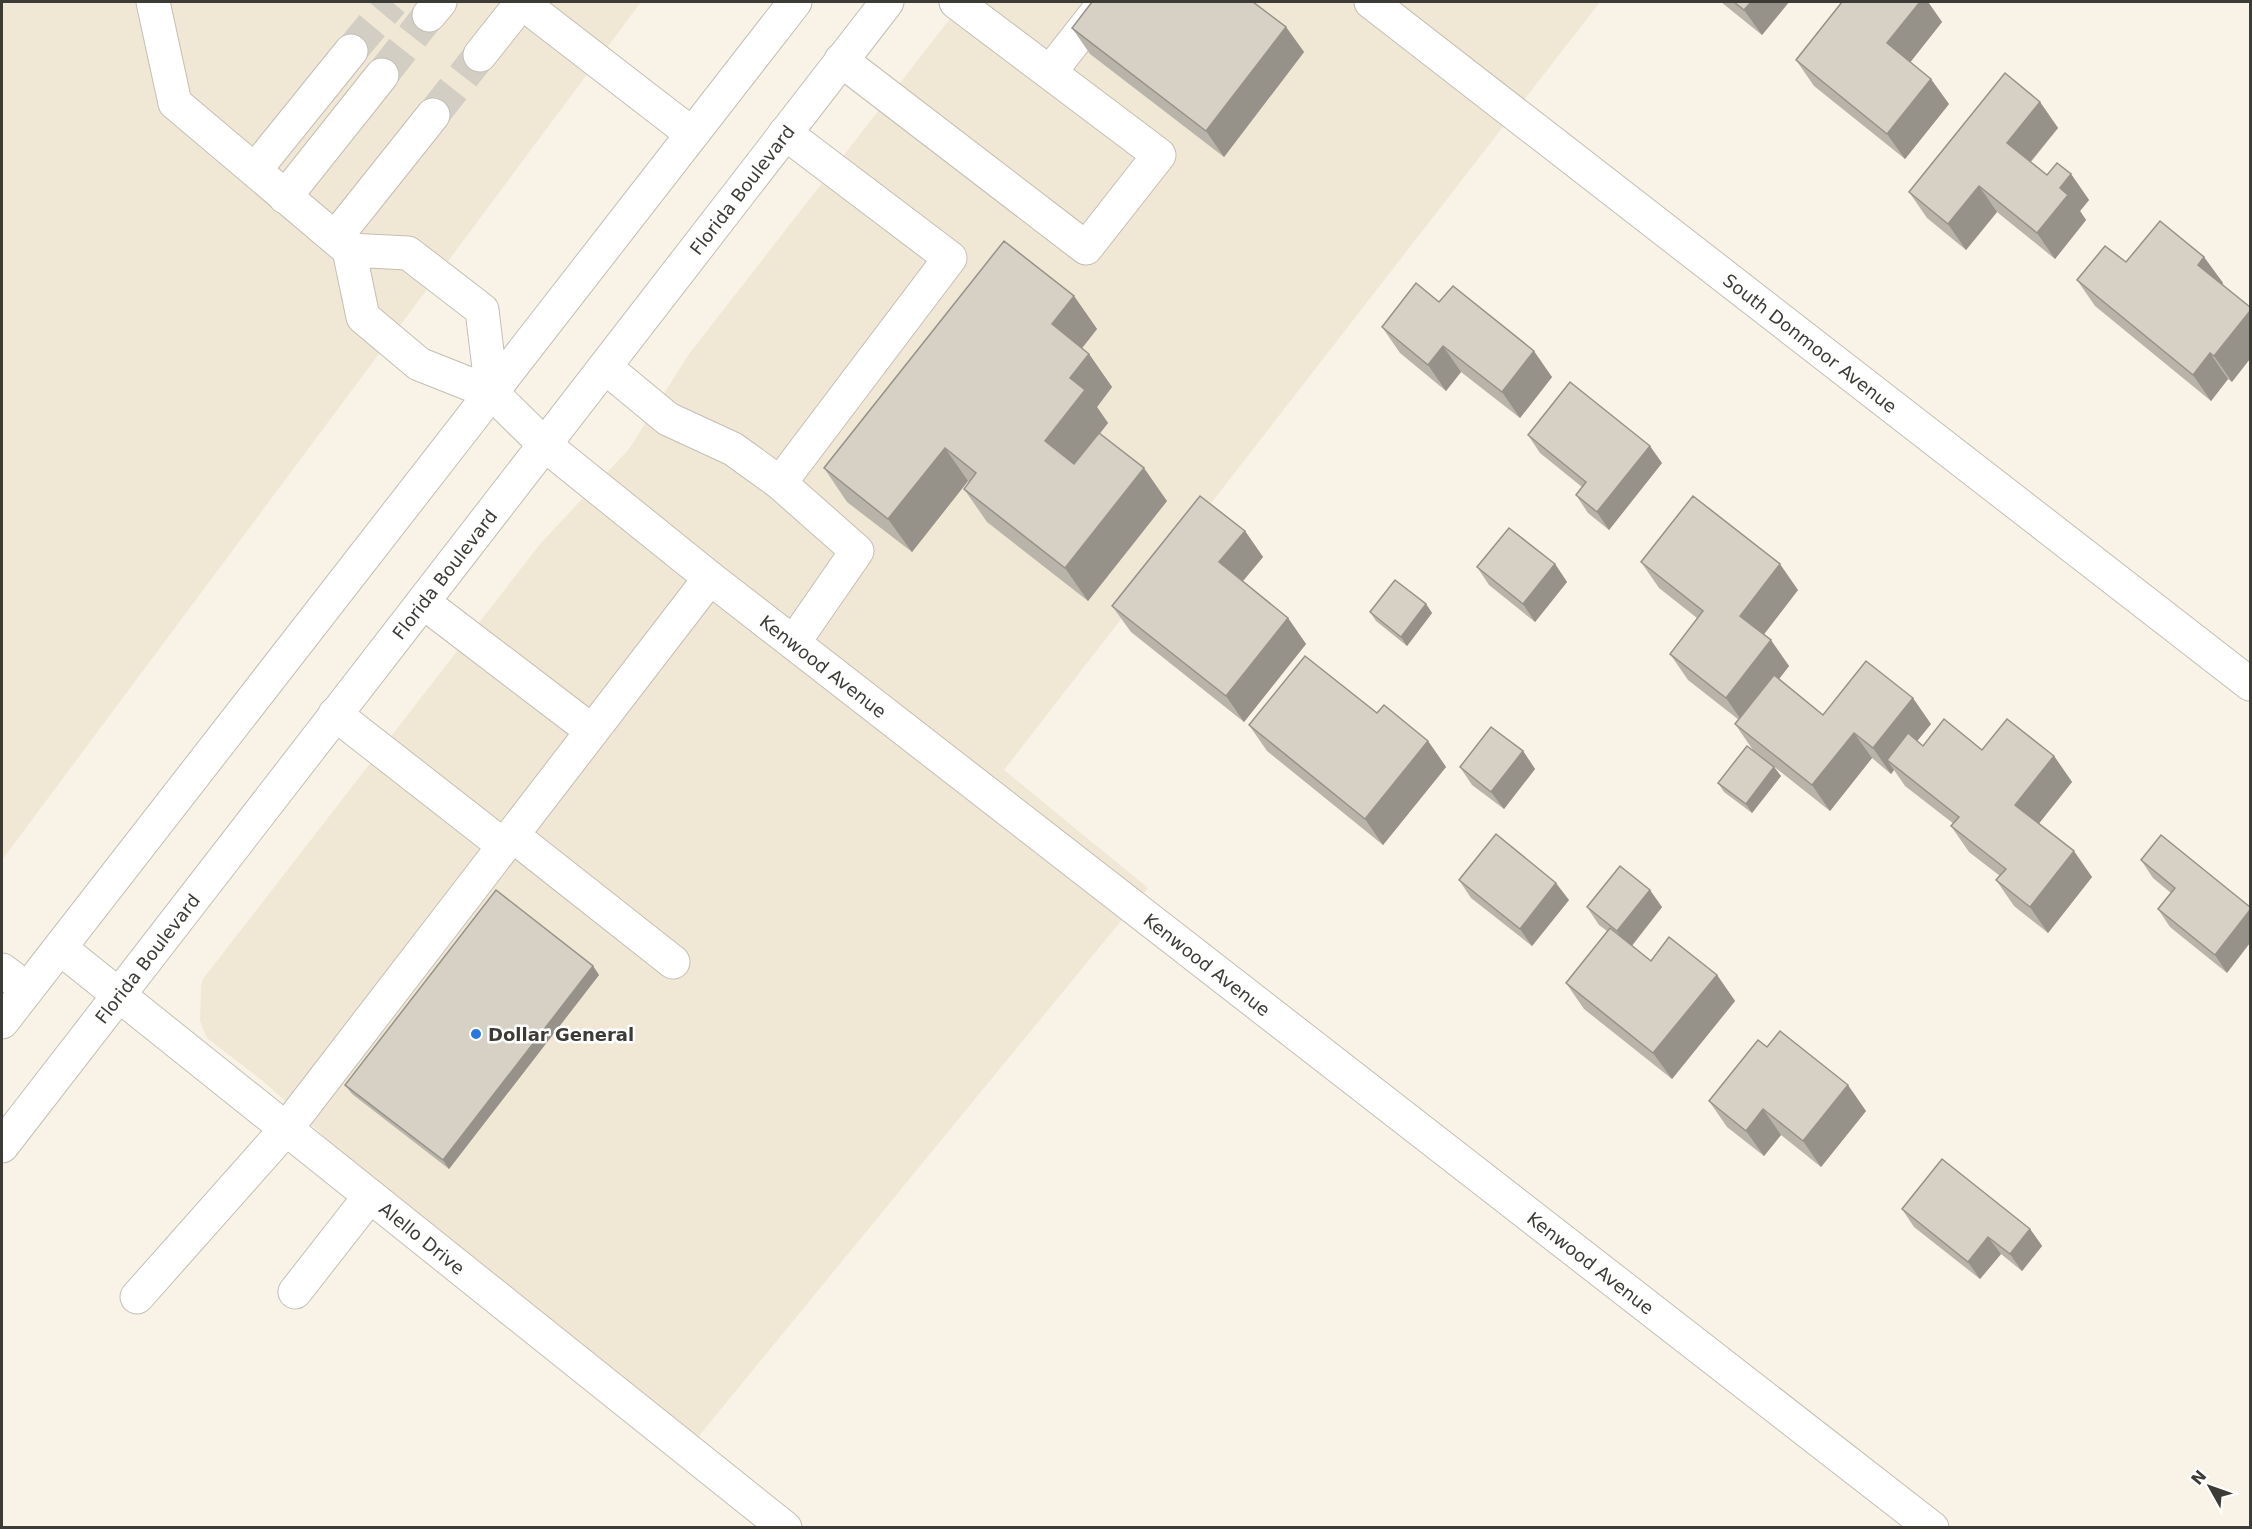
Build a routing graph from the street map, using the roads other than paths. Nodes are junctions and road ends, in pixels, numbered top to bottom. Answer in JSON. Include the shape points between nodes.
{"nodes":[{"id":1,"x":153,"y":2,"type":"edge"},
{"id":2,"x":521,"y":2,"type":"edge"},
{"id":3,"x":795,"y":2,"type":"edge"},
{"id":4,"x":887,"y":2,"type":"edge"},
{"id":5,"x":956,"y":2,"type":"edge"},
{"id":6,"x":1105,"y":2,"type":"edge"},
{"id":7,"x":1371,"y":2,"type":"edge"},
{"id":8,"x":351,"y":51,"type":"tunnel mouth"},
{"id":9,"x":480,"y":55,"type":"tunnel mouth"},
{"id":10,"x":841,"y":60,"type":"junction"},
{"id":11,"x":1050,"y":72,"type":"junction"},
{"id":12,"x":382,"y":75,"type":"tunnel mouth"},
{"id":13,"x":433,"y":115,"type":"tunnel mouth"},
{"id":14,"x":785,"y":133,"type":"junction"},
{"id":15,"x":692,"y":134,"type":"junction"},
{"id":16,"x":255,"y":170,"type":"junction"},
{"id":17,"x":285,"y":197,"type":"junction"},
{"id":18,"x":342,"y":244,"type":"junction"},
{"id":19,"x":605,"y":368,"type":"junction"},
{"id":20,"x":492,"y":393,"type":"junction"},
{"id":21,"x":545,"y":445,"type":"junction"},
{"id":22,"x":780,"y":483,"type":"junction"},
{"id":23,"x":710,"y":578,"type":"junction"},
{"id":24,"x":423,"y":602,"type":"junction"},
{"id":25,"x":794,"y":642,"type":"junction"},
{"id":26,"x":2250,"y":684,"type":"edge"},
{"id":27,"x":335,"y":714,"type":"junction"},
{"id":28,"x":592,"y":731,"type":"junction"},
{"id":29,"x":508,"y":840,"type":"junction"},
{"id":30,"x":60,"y":948,"type":"junction"},
{"id":31,"x":674,"y":962,"type":"dead end"},
{"id":32,"x":14,"y":980,"type":"edge"},
{"id":33,"x":119,"y":995,"type":"junction"},
{"id":34,"x":2,"y":1022,"type":"edge"},
{"id":35,"x":286,"y":1129,"type":"junction"},
{"id":36,"x":2,"y":1146,"type":"edge"},
{"id":37,"x":370,"y":1196,"type":"junction"},
{"id":38,"x":295,"y":1292,"type":"dead end"},
{"id":39,"x":137,"y":1297,"type":"dead end"},
{"id":40,"x":785,"y":1527,"type":"edge"},
{"id":41,"x":1932,"y":1527,"type":"edge"}],
"edges":[{"from":1,"to":16,"type":"street","via":[[175,103]]},
{"from":2,"to":9,"type":"street"},
{"from":2,"to":15,"type":"street"},
{"from":3,"to":15,"type":"street"},
{"from":4,"to":10,"type":"street","name":"Florida Boulevard"},
{"from":5,"to":11,"type":"street"},
{"from":6,"to":11,"type":"street"},
{"from":7,"to":26,"type":"street","name":"South Donmoor Avenue"},
{"from":8,"to":16,"type":"street"},
{"from":10,"to":11,"type":"street","via":[[1086,248],[1159,156]]},
{"from":10,"to":14,"type":"street","name":"Florida Boulevard"},
{"from":12,"to":17,"type":"street"},
{"from":13,"to":18,"type":"street"},
{"from":14,"to":19,"type":"street","name":"Florida Boulevard"},
{"from":14,"to":22,"type":"street","via":[[951,258]]},
{"from":15,"to":20,"type":"street"},
{"from":16,"to":17,"type":"street"},
{"from":17,"to":18,"type":"street"},
{"from":18,"to":20,"type":"street","via":[[363,317],[419,364]]},
{"from":18,"to":20,"type":"street","via":[[408,253],[482,310]]},
{"from":19,"to":21,"type":"street","name":"Florida Boulevard"},
{"from":19,"to":22,"type":"street","via":[[668,419],[733,449]]},
{"from":20,"to":21,"type":"street","name":"Kenwood Avenue"},
{"from":20,"to":30,"type":"street"},
{"from":21,"to":23,"type":"street","name":"Kenwood Avenue"},
{"from":21,"to":24,"type":"street","name":"Florida Boulevard"},
{"from":22,"to":25,"type":"street","via":[[857,551]]},
{"from":23,"to":25,"type":"street","name":"Kenwood Avenue"},
{"from":23,"to":28,"type":"street"},
{"from":24,"to":27,"type":"street","name":"Florida Boulevard"},
{"from":24,"to":28,"type":"street"},
{"from":25,"to":41,"type":"street","name":"Kenwood Avenue"},
{"from":27,"to":29,"type":"street"},
{"from":27,"to":33,"type":"street","name":"Florida Boulevard"},
{"from":28,"to":29,"type":"street"},
{"from":29,"to":31,"type":"street"},
{"from":29,"to":35,"type":"street"},
{"from":30,"to":32,"type":"street"},
{"from":30,"to":33,"type":"street","name":"Alello Drive"},
{"from":32,"to":34,"type":"street"},
{"from":33,"to":35,"type":"street","name":"Alello Drive"},
{"from":33,"to":36,"type":"street","name":"Florida Boulevard"},
{"from":35,"to":37,"type":"street","name":"Alello Drive"},
{"from":35,"to":39,"type":"street"},
{"from":37,"to":38,"type":"street"},
{"from":37,"to":40,"type":"street","name":"Alello Drive"}]}
